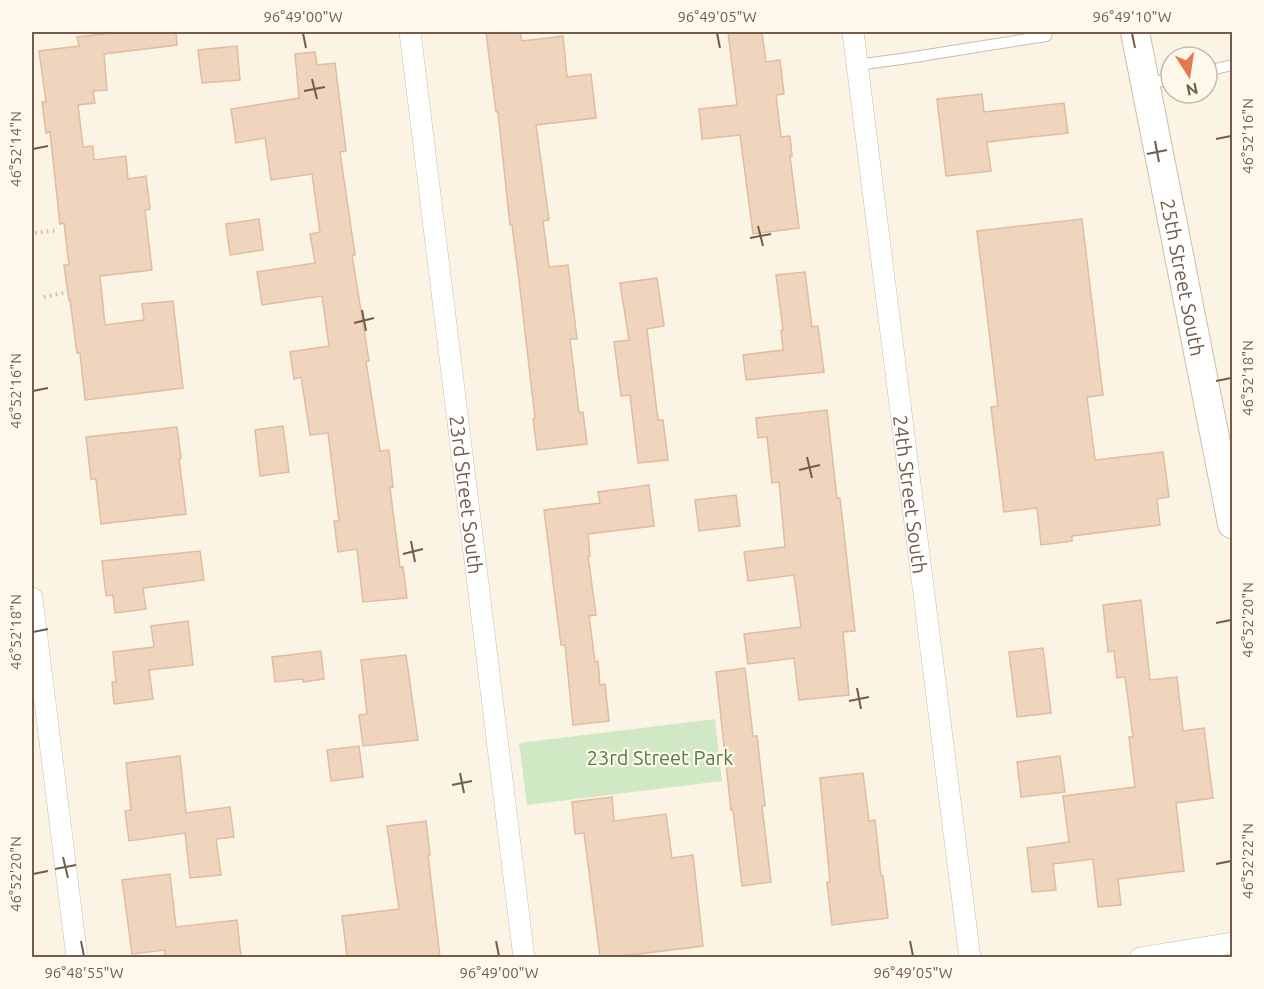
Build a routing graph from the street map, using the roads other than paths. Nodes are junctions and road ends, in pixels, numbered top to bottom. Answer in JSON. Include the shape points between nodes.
{"nodes":[{"id":1,"x":410,"y":32,"type":"edge"},
{"id":2,"x":853,"y":32,"type":"edge"},
{"id":3,"x":1047,"y":32,"type":"edge"},
{"id":4,"x":1135,"y":32,"type":"edge"},
{"id":5,"x":857,"y":64,"type":"junction"},
{"id":6,"x":1158,"y":81,"type":"edge"},
{"id":7,"x":1233,"y":524,"type":"edge"},
{"id":8,"x":32,"y":598,"type":"edge"},
{"id":9,"x":1233,"y":943,"type":"edge"},
{"id":10,"x":77,"y":957,"type":"edge"},
{"id":11,"x":524,"y":957,"type":"edge"},
{"id":12,"x":970,"y":957,"type":"edge"},
{"id":13,"x":1140,"y":957,"type":"edge"}],
"edges":[{"from":1,"to":11,"type":"street","name":"23rd Street South"},
{"from":2,"to":5,"type":"street","name":"24th Street South"},
{"from":3,"to":5,"type":"lane","via":[[1046,36]]},
{"from":4,"to":6,"type":"main road","name":"25th Street South"},
{"from":5,"to":12,"type":"street","name":"24th Street South"},
{"from":6,"to":7,"type":"main road","name":"25th Street South"},
{"from":8,"to":10,"type":"street"},
{"from":9,"to":13,"type":"street"}]}
